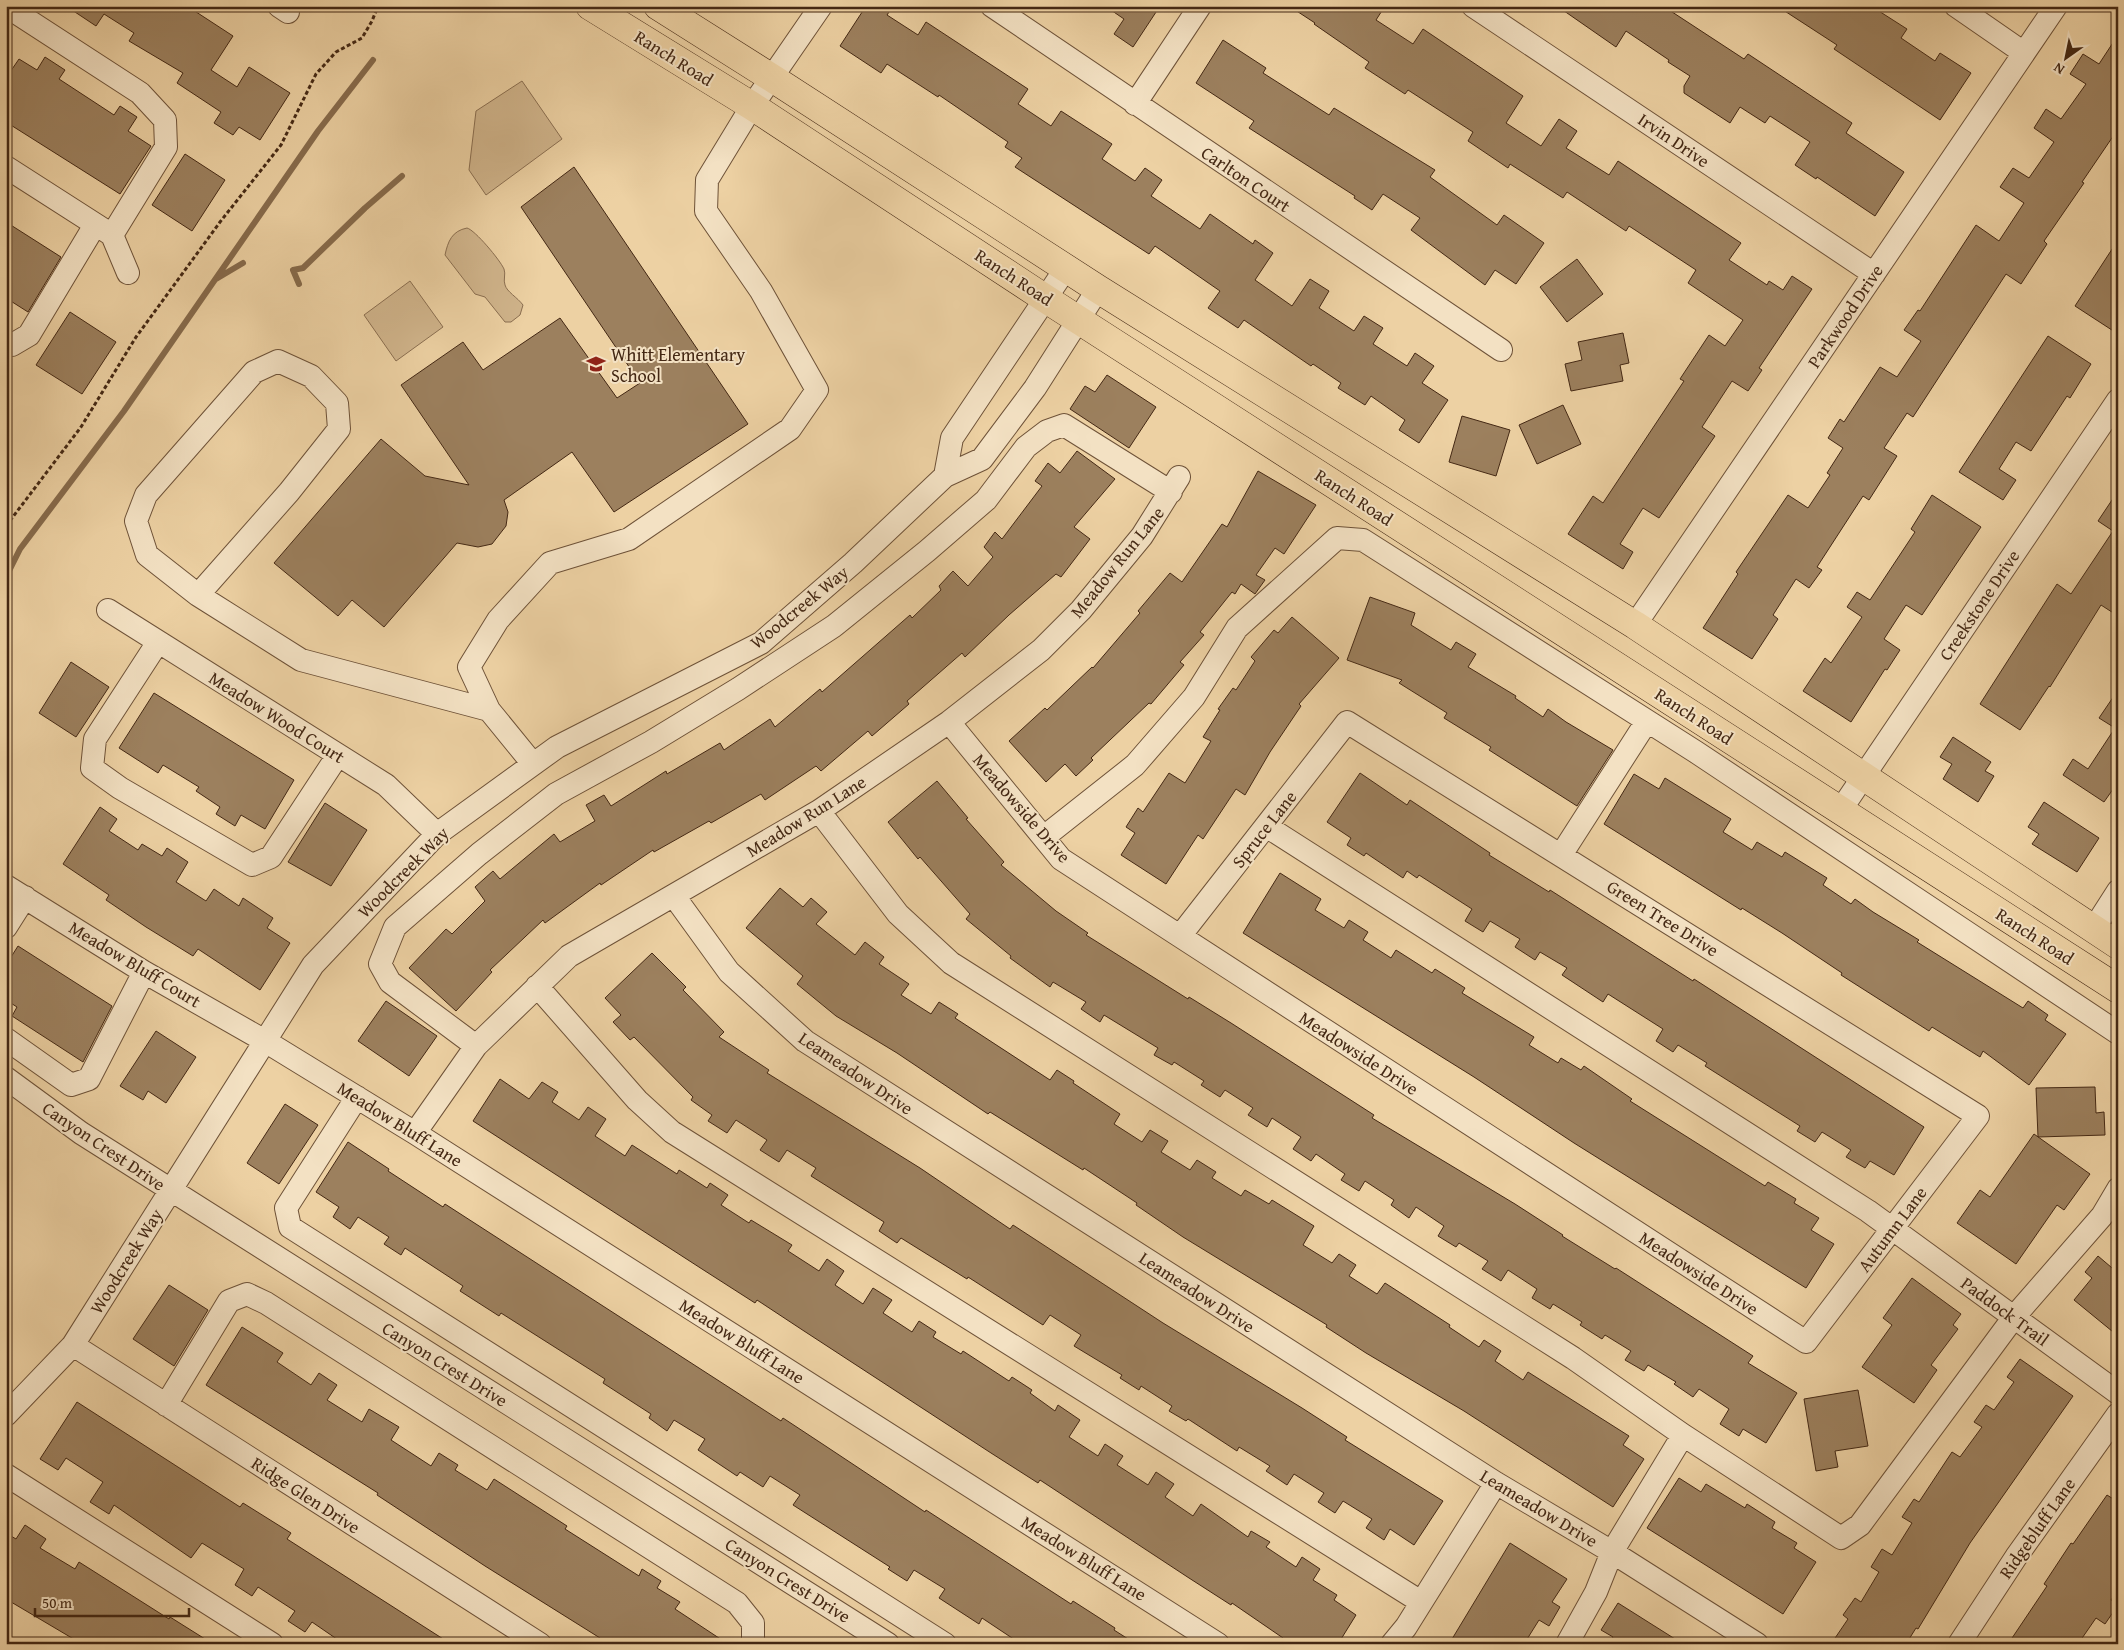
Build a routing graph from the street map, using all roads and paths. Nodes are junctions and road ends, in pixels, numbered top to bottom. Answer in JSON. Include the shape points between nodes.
{"nodes":[{"id":1,"x":6,"y":6,"type":"edge"},
{"id":2,"x":378,"y":6,"type":"edge"},
{"id":3,"x":590,"y":6,"type":"edge"},
{"id":4,"x":658,"y":6,"type":"edge"},
{"id":5,"x":822,"y":6,"type":"edge"},
{"id":6,"x":992,"y":6,"type":"edge"},
{"id":7,"x":1200,"y":6,"type":"edge"},
{"id":8,"x":1473,"y":6,"type":"edge"},
{"id":9,"x":1956,"y":6,"type":"edge"},
{"id":10,"x":2056,"y":6,"type":"edge"},
{"id":11,"x":2024,"y":53,"type":"junction"},
{"id":12,"x":772,"y":78,"type":"junction"},
{"id":13,"x":1135,"y":104,"type":"junction"},
{"id":14,"x":752,"y":106,"type":"junction"},
{"id":15,"x":6,"y":167,"type":"edge"},
{"id":16,"x":104,"y":230,"type":"junction"},
{"id":17,"x":1066,"y":268,"type":"junction"},
{"id":18,"x":128,"y":273,"type":"dead end"},
{"id":19,"x":1874,"y":274,"type":"junction"},
{"id":20,"x":1098,"y":290,"type":"junction"},
{"id":21,"x":1046,"y":298,"type":"junction"},
{"id":22,"x":1079,"y":319,"type":"junction"},
{"id":23,"x":6,"y":344,"type":"edge"},
{"id":24,"x":1501,"y":350,"type":"dead end"},
{"id":25,"x":2118,"y":400,"type":"edge"},
{"id":26,"x":945,"y":476,"type":"junction"},
{"id":27,"x":6,"y":526,"type":"edge"},
{"id":28,"x":198,"y":595,"type":"junction"},
{"id":29,"x":108,"y":610,"type":"dead end"},
{"id":30,"x":1635,"y":625,"type":"junction"},
{"id":31,"x":158,"y":642,"type":"junction"},
{"id":32,"x":489,"y":710,"type":"junction"},
{"id":33,"x":1647,"y":721,"type":"junction"},
{"id":34,"x":949,"y":722,"type":"junction"},
{"id":35,"x":1348,"y":722,"type":"joint"},
{"id":36,"x":338,"y":755,"type":"junction"},
{"id":37,"x":533,"y":764,"type":"junction"},
{"id":38,"x":1863,"y":778,"type":"junction"},
{"id":39,"x":1840,"y":810,"type":"junction"},
{"id":40,"x":819,"y":812,"type":"junction"},
{"id":41,"x":1266,"y":826,"type":"junction"},
{"id":42,"x":437,"y":834,"type":"junction"},
{"id":43,"x":1044,"y":837,"type":"junction"},
{"id":44,"x":1561,"y":854,"type":"junction"},
{"id":45,"x":2118,"y":891,"type":"edge"},
{"id":46,"x":16,"y":892,"type":"edge"},
{"id":47,"x":674,"y":896,"type":"junction"},
{"id":48,"x":6,"y":927,"type":"edge"},
{"id":49,"x":2093,"y":930,"type":"junction"},
{"id":50,"x":1180,"y":936,"type":"junction"},
{"id":51,"x":2118,"y":946,"type":"edge"},
{"id":52,"x":144,"y":972,"type":"junction"},
{"id":53,"x":537,"y":986,"type":"junction"},
{"id":54,"x":2118,"y":989,"type":"edge"},
{"id":55,"x":2118,"y":1033,"type":"edge"},
{"id":56,"x":6,"y":1039,"type":"edge"},
{"id":57,"x":266,"y":1041,"type":"junction"},
{"id":58,"x":476,"y":1046,"type":"junction"},
{"id":59,"x":6,"y":1078,"type":"edge"},
{"id":60,"x":357,"y":1098,"type":"junction"},
{"id":61,"x":1978,"y":1116,"type":"joint"},
{"id":62,"x":415,"y":1133,"type":"junction"},
{"id":63,"x":171,"y":1190,"type":"junction"},
{"id":64,"x":2118,"y":1190,"type":"edge"},
{"id":65,"x":1892,"y":1229,"type":"junction"},
{"id":66,"x":2014,"y":1317,"type":"junction"},
{"id":67,"x":1806,"y":1342,"type":"joint"},
{"id":68,"x":73,"y":1345,"type":"junction"},
{"id":69,"x":2118,"y":1393,"type":"edge"},
{"id":70,"x":166,"y":1404,"type":"junction"},
{"id":71,"x":2118,"y":1414,"type":"edge"},
{"id":72,"x":6,"y":1415,"type":"edge"},
{"id":73,"x":1683,"y":1435,"type":"junction"},
{"id":74,"x":6,"y":1475,"type":"edge"},
{"id":75,"x":1496,"y":1483,"type":"junction"},
{"id":76,"x":1612,"y":1552,"type":"junction"},
{"id":77,"x":1421,"y":1602,"type":"junction"},
{"id":78,"x":1192,"y":1637,"type":"edge"},
{"id":79,"x":1746,"y":1641,"type":"edge"},
{"id":80,"x":884,"y":1643,"type":"edge"},
{"id":81,"x":272,"y":1644,"type":"edge"},
{"id":82,"x":540,"y":1644,"type":"edge"},
{"id":83,"x":753,"y":1644,"type":"edge"},
{"id":84,"x":945,"y":1644,"type":"edge"},
{"id":85,"x":1218,"y":1644,"type":"edge"},
{"id":86,"x":1392,"y":1644,"type":"edge"},
{"id":87,"x":1567,"y":1644,"type":"edge"},
{"id":88,"x":1959,"y":1644,"type":"edge"}],
"edges":[{"from":1,"to":16,"type":"street","via":[[140,93],[165,120],[166,147]]},
{"from":2,"to":27,"type":"path","via":[[362,38],[336,52],[316,74],[281,144],[136,337],[81,427]]},
{"from":3,"to":14,"type":"main road","name":"Ranch Road"},
{"from":4,"to":12,"type":"main road","name":"Ranch Road"},
{"from":5,"to":12,"type":"street"},
{"from":6,"to":13,"type":"street","name":"Carlton Court"},
{"from":7,"to":13,"type":"street"},
{"from":8,"to":19,"type":"street","name":"Irvin Drive"},
{"from":9,"to":11,"type":"street"},
{"from":10,"to":11,"type":"street","name":"Parkwood Drive"},
{"from":11,"to":19,"type":"street","name":"Parkwood Drive"},
{"from":12,"to":14,"type":"street"},
{"from":12,"to":17,"type":"main road","name":"Ranch Road"},
{"from":13,"to":24,"type":"street","name":"Carlton Court"},
{"from":14,"to":21,"type":"main road","name":"Ranch Road"},
{"from":14,"to":32,"type":"street","via":[[707,180],[706,211],[761,291],[817,390],[790,428],[629,539],[550,563],[498,620],[469,667]]},
{"from":15,"to":16,"type":"street"},
{"from":16,"to":18,"type":"street"},
{"from":16,"to":23,"type":"street","via":[[29,335],[12,346]]},
{"from":17,"to":20,"type":"main road","name":"Ranch Road"},
{"from":17,"to":21,"type":"street"},
{"from":19,"to":30,"type":"street","name":"Parkwood Drive"},
{"from":20,"to":22,"type":"street","name":"Woodcreek Way"},
{"from":20,"to":30,"type":"main road","name":"Ranch Road"},
{"from":21,"to":22,"type":"main road","name":"Ranch Road"},
{"from":21,"to":26,"type":"street","via":[[952,438]]},
{"from":22,"to":26,"type":"street","name":"Woodcreek Way","via":[[1035,388],[982,459]]},
{"from":22,"to":39,"type":"main road","name":"Ranch Road"},
{"from":25,"to":38,"type":"street","name":"Creekstone Drive"},
{"from":26,"to":37,"type":"street","name":"Woodcreek Way","via":[[853,563],[761,642],[557,747]]},
{"from":28,"to":28,"type":"street","via":[[147,555],[136,521],[146,495],[254,372],[278,361],[312,376],[337,403],[339,430]]},
{"from":28,"to":32,"type":"street","via":[[300,660]]},
{"from":29,"to":31,"type":"street","name":"Meadow Wood Court"},
{"from":30,"to":38,"type":"main road","name":"Ranch Road"},
{"from":31,"to":36,"type":"street","name":"Meadow Wood Court"},
{"from":31,"to":36,"type":"street","via":[[95,739],[92,768],[120,788],[252,865],[271,857]]},
{"from":32,"to":37,"type":"street"},
{"from":33,"to":43,"type":"street","via":[[1363,540],[1337,538],[1236,628],[1194,697],[1135,765]]},
{"from":33,"to":44,"type":"street"},
{"from":33,"to":55,"type":"street"},
{"from":34,"to":40,"type":"street","name":"Meadow Run Lane"},
{"from":34,"to":43,"type":"street","name":"Meadowside Drive"},
{"from":34,"to":58,"type":"street","name":"Meadow Run Lane","via":[[1041,650],[1081,610],[1142,536],[1175,485],[1064,425],[1047,432],[1026,447],[986,500],[834,626],[738,690],[556,794],[479,854],[395,927],[380,964],[390,982]]},
{"from":35,"to":41,"type":"street","name":"Spruce Lane"},
{"from":35,"to":44,"type":"street","name":"Green Tree Drive"},
{"from":36,"to":42,"type":"street","name":"Meadow Wood Court","via":[[386,785]]},
{"from":37,"to":42,"type":"street","name":"Woodcreek Way"},
{"from":38,"to":39,"type":"street","name":"Creekstone Drive"},
{"from":38,"to":49,"type":"main road","name":"Ranch Road"},
{"from":39,"to":54,"type":"main road","name":"Ranch Road"},
{"from":40,"to":47,"type":"street","name":"Meadow Run Lane"},
{"from":40,"to":73,"type":"street","via":[[898,914],[951,963],[1573,1358]]},
{"from":41,"to":50,"type":"street","name":"Spruce Lane"},
{"from":41,"to":65,"type":"street","name":"Paddock Trail"},
{"from":42,"to":57,"type":"street","name":"Woodcreek Way","via":[[313,965]]},
{"from":43,"to":50,"type":"street","name":"Meadowside Drive","via":[[1061,859]]},
{"from":44,"to":61,"type":"street","name":"Green Tree Drive"},
{"from":45,"to":49,"type":"street"},
{"from":46,"to":48,"type":"street"},
{"from":46,"to":52,"type":"street","name":"Meadow Bluff Court"},
{"from":47,"to":53,"type":"street","name":"Meadow Run Lane","via":[[569,956]]},
{"from":47,"to":75,"type":"street","name":"Leameadow Drive","via":[[729,972],[805,1041]]},
{"from":49,"to":51,"type":"main road","name":"Ranch Road"},
{"from":50,"to":67,"type":"street","name":"Meadowside Drive"},
{"from":52,"to":56,"type":"street","via":[[89,1079],[71,1085]]},
{"from":52,"to":57,"type":"street","name":"Meadow Bluff Court"},
{"from":53,"to":58,"type":"street","name":"Meadow Run Lane"},
{"from":53,"to":77,"type":"street","via":[[637,1100],[672,1132]]},
{"from":57,"to":60,"type":"street","name":"Meadow Bluff Lane"},
{"from":57,"to":63,"type":"street","name":"Woodcreek Way"},
{"from":58,"to":62,"type":"street","name":"Meadow Run Lane"},
{"from":59,"to":63,"type":"street","name":"Canyon Crest Drive","via":[[81,1134]]},
{"from":60,"to":62,"type":"street","name":"Meadow Bluff Lane"},
{"from":60,"to":84,"type":"street","via":[[286,1208],[290,1227]]},
{"from":61,"to":65,"type":"street","name":"Autumn Lane"},
{"from":62,"to":78,"type":"street","name":"Meadow Bluff Lane"},
{"from":63,"to":68,"type":"street","name":"Woodcreek Way"},
{"from":63,"to":80,"type":"street","name":"Canyon Crest Drive"},
{"from":64,"to":66,"type":"street","via":[[2102,1216]]},
{"from":65,"to":66,"type":"street","name":"Paddock Trail"},
{"from":65,"to":67,"type":"street","name":"Autumn Lane"},
{"from":66,"to":69,"type":"street","name":"Paddock Trail"},
{"from":66,"to":73,"type":"street","via":[[1860,1525],[1841,1538]]},
{"from":68,"to":70,"type":"street","name":"Ridge Glen Drive"},
{"from":68,"to":72,"type":"street","name":"Woodcreek Way"},
{"from":70,"to":82,"type":"street","name":"Ridge Glen Drive"},
{"from":70,"to":83,"type":"street","via":[[229,1301],[246,1294],[275,1308],[737,1603],[754,1623]]},
{"from":71,"to":88,"type":"street","name":"Ridgebluff Lane","via":[[2016,1557]]},
{"from":73,"to":76,"type":"street"},
{"from":74,"to":81,"type":"street"},
{"from":75,"to":76,"type":"street","name":"Leameadow Drive"},
{"from":75,"to":77,"type":"street"},
{"from":76,"to":79,"type":"street","name":"Leameadow Drive"},
{"from":76,"to":87,"type":"street","via":[[1596,1592]]},
{"from":77,"to":86,"type":"street"},
{"from":78,"to":85,"type":"street","name":"Meadow Bluff Lane"}]}
